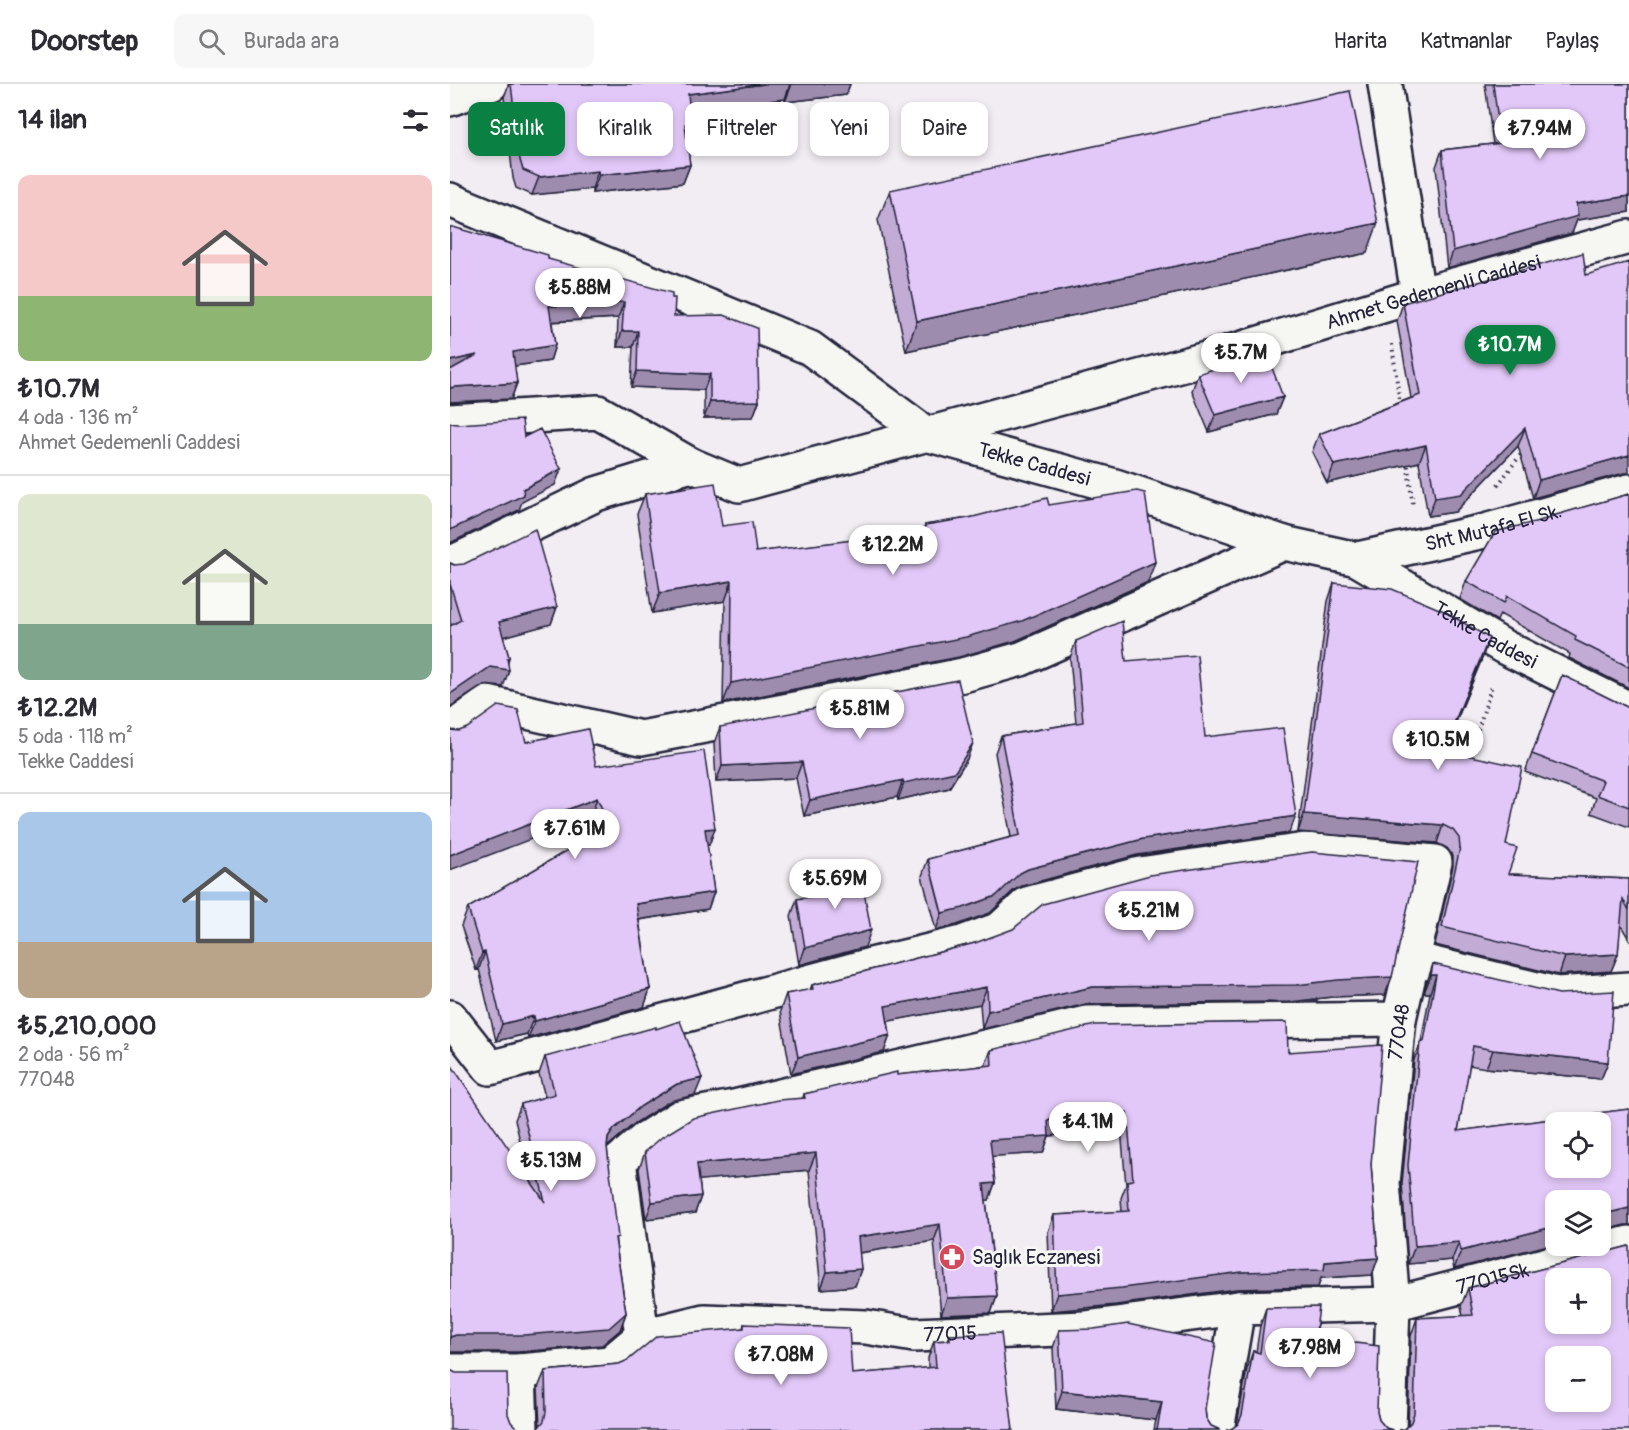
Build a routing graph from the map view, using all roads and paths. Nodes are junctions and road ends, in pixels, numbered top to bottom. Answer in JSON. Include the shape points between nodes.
{"nodes":[{"id":1,"x":491,"y":84,"type":"edge"},
{"id":2,"x":1385,"y":84,"type":"edge"},
{"id":3,"x":450,"y":99,"type":"edge"},
{"id":4,"x":450,"y":200,"type":"edge"},
{"id":5,"x":1629,"y":237,"type":"edge"},
{"id":6,"x":1418,"y":296,"type":"junction"},
{"id":7,"x":1387,"y":305,"type":"junction"},
{"id":8,"x":1400,"y":408,"type":"edge"},
{"id":9,"x":450,"y":421,"type":"edge"},
{"id":10,"x":926,"y":434,"type":"junction"},
{"id":11,"x":1528,"y":445,"type":"edge"},
{"id":12,"x":1406,"y":454,"type":"edge"},
{"id":13,"x":691,"y":465,"type":"junction"},
{"id":14,"x":1629,"y":490,"type":"edge"},
{"id":15,"x":1460,"y":537,"type":"junction"},
{"id":16,"x":1284,"y":543,"type":"junction"},
{"id":17,"x":1418,"y":546,"type":"junction"},
{"id":18,"x":1357,"y":559,"type":"junction"},
{"id":19,"x":450,"y":564,"type":"edge"},
{"id":20,"x":1504,"y":647,"type":"junction"},
{"id":21,"x":1629,"y":709,"type":"edge"},
{"id":22,"x":450,"y":730,"type":"edge"},
{"id":23,"x":1468,"y":760,"type":"edge"},
{"id":24,"x":1413,"y":959,"type":"junction"},
{"id":25,"x":1629,"y":989,"type":"edge"},
{"id":26,"x":450,"y":1017,"type":"edge"},
{"id":27,"x":1399,"y":1019,"type":"junction"},
{"id":28,"x":1629,"y":1243,"type":"edge"},
{"id":29,"x":1393,"y":1304,"type":"junction"},
{"id":30,"x":1238,"y":1308,"type":"junction"},
{"id":31,"x":642,"y":1336,"type":"junction"},
{"id":32,"x":450,"y":1371,"type":"edge"},
{"id":33,"x":519,"y":1371,"type":"junction"},
{"id":34,"x":521,"y":1430,"type":"edge"},
{"id":35,"x":1217,"y":1430,"type":"edge"},
{"id":36,"x":1389,"y":1430,"type":"edge"}],
"edges":[{"from":1,"to":3,"type":"street"},
{"from":2,"to":6,"type":"street"},
{"from":4,"to":10,"type":"street","name":"Tekke Caddesi","via":[[810,348]]},
{"from":5,"to":6,"type":"street","name":"Ahmet Gedemenli Caddesi"},
{"from":6,"to":7,"type":"street","name":"Ahmet Gedemenli Caddesi"},
{"from":7,"to":8,"type":"path"},
{"from":7,"to":10,"type":"street","name":"Ahmet Gedemenli Caddesi","via":[[1217,356]]},
{"from":9,"to":13,"type":"street","name":"Ahmet Gedemenli Caddesi","via":[[598,412]]},
{"from":10,"to":13,"type":"street","name":"Ahmet Gedemenli Caddesi","via":[[739,484]]},
{"from":10,"to":16,"type":"street","name":"Tekke Caddesi","via":[[1115,486]]},
{"from":11,"to":15,"type":"path"},
{"from":12,"to":17,"type":"path"},
{"from":13,"to":19,"type":"street","via":[[596,494]]},
{"from":14,"to":15,"type":"street","name":"Sht Mutafa El Sk."},
{"from":15,"to":17,"type":"street","name":"Sht Mutafa El Sk."},
{"from":16,"to":18,"type":"street","name":"Tekke Caddesi"},
{"from":16,"to":22,"type":"street","via":[[1021,659],[963,675],[641,738],[488,703]]},
{"from":17,"to":18,"type":"street","name":"Sht Mutafa El Sk."},
{"from":18,"to":20,"type":"street","name":"Tekke Caddesi"},
{"from":20,"to":21,"type":"street","name":"Tekke Caddesi"},
{"from":20,"to":23,"type":"path"},
{"from":24,"to":25,"type":"street","via":[[1557,994]]},
{"from":24,"to":26,"type":"street","name":"77048","via":[[1435,862],[1305,850],[1140,874],[1027,904],[1000,929],[962,943],[490,1068]]},
{"from":24,"to":27,"type":"street","name":"77048"},
{"from":27,"to":29,"type":"street","name":"77048","via":[[1383,1183]]},
{"from":27,"to":31,"type":"street","via":[[1086,1023],[680,1118],[645,1139],[619,1161]]},
{"from":28,"to":29,"type":"street","name":"77015Sk"},
{"from":29,"to":30,"type":"street","name":"77015"},
{"from":29,"to":36,"type":"street","name":"77048"},
{"from":30,"to":31,"type":"street","name":"77015","via":[[1085,1328],[914,1335],[866,1328],[704,1321]]},
{"from":30,"to":35,"type":"street"},
{"from":31,"to":33,"type":"street","name":"77015","via":[[610,1363]]},
{"from":32,"to":33,"type":"street","name":"77015"},
{"from":33,"to":34,"type":"street"}]}
